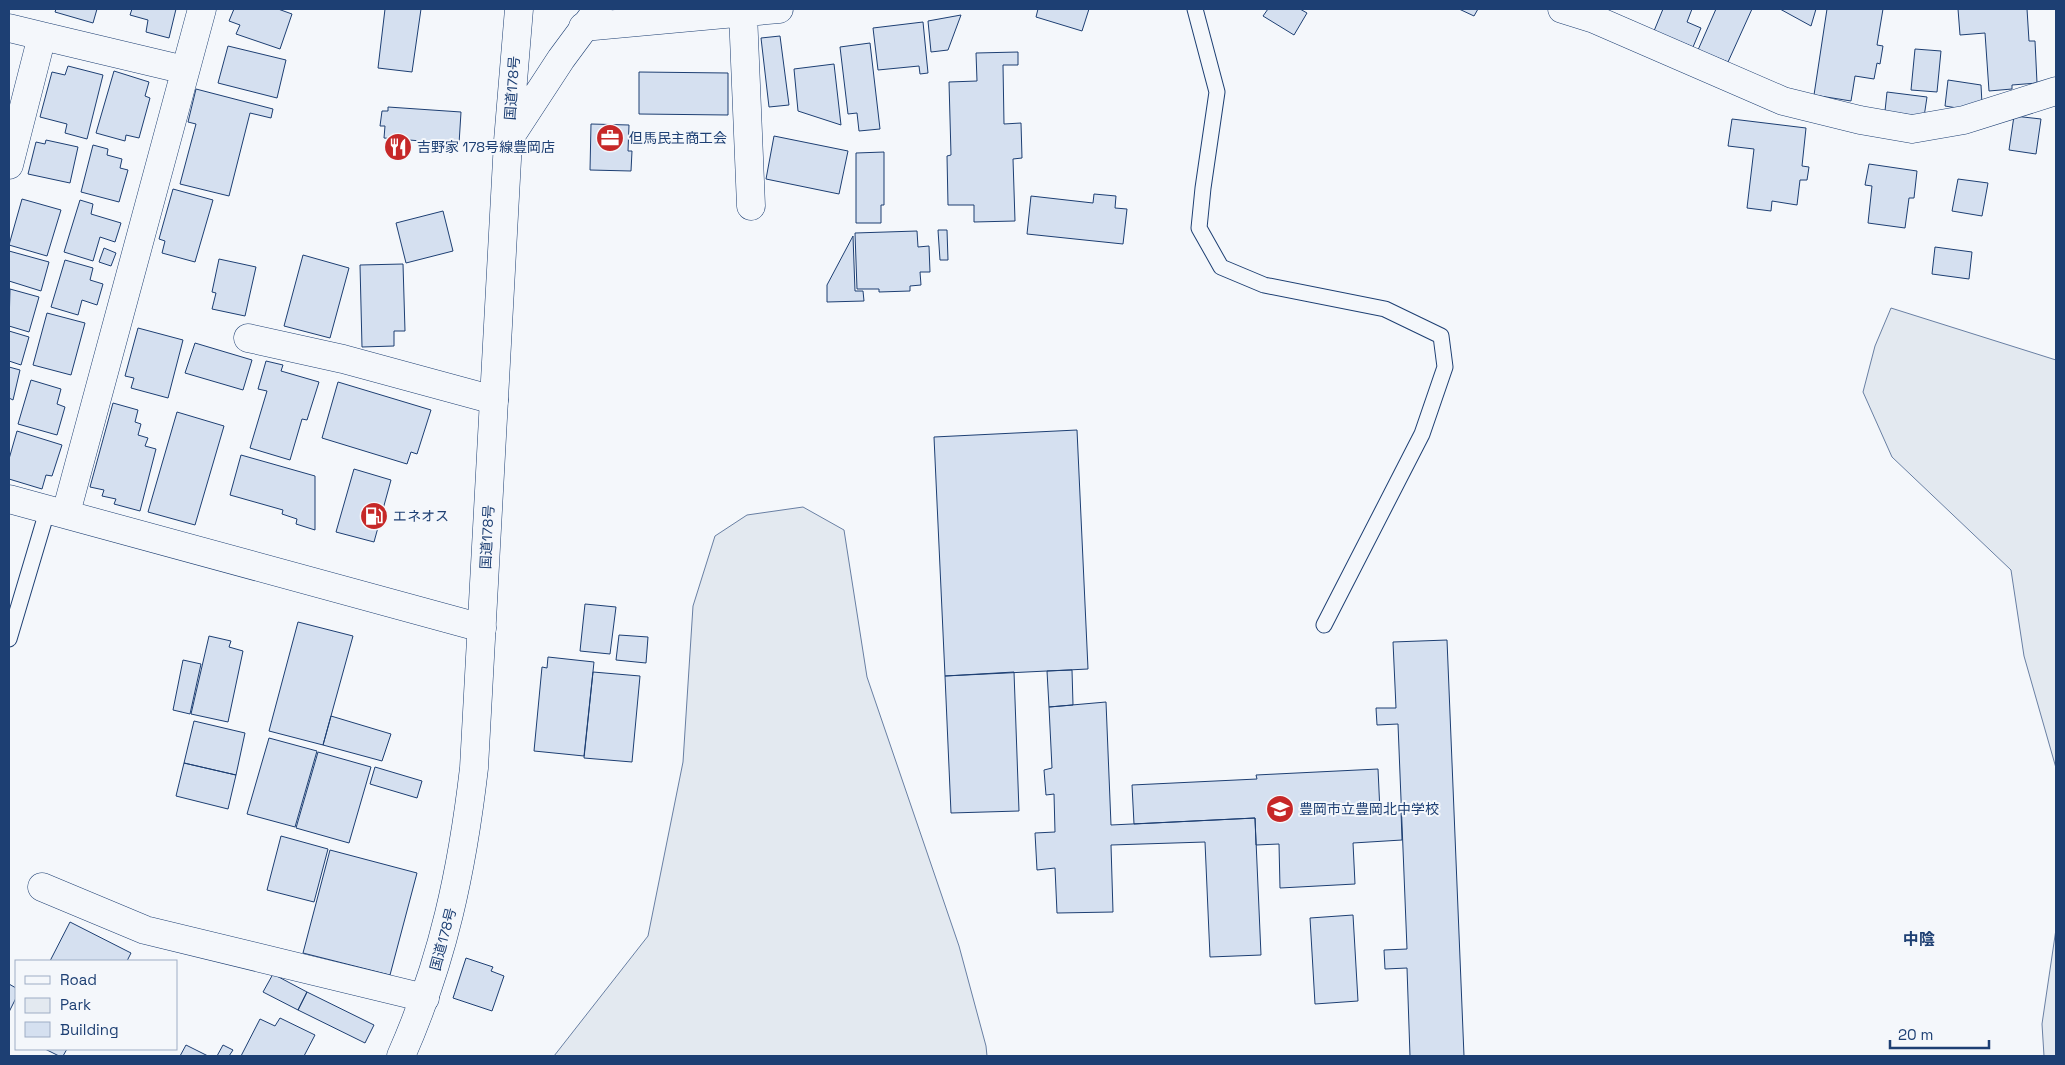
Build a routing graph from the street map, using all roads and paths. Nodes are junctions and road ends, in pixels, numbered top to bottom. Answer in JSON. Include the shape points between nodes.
{"nodes":[{"id":1,"x":202,"y":9,"type":"edge"},
{"id":2,"x":520,"y":9,"type":"edge"},
{"id":3,"x":779,"y":9,"type":"edge"},
{"id":4,"x":1196,"y":9,"type":"edge"},
{"id":5,"x":1562,"y":9,"type":"edge"},
{"id":6,"x":743,"y":13,"type":"junction"},
{"id":7,"x":591,"y":18,"type":"edge"},
{"id":8,"x":9,"y":28,"type":"edge"},
{"id":9,"x":42,"y":36,"type":"junction"},
{"id":10,"x":185,"y":70,"type":"junction"},
{"id":11,"x":2056,"y":91,"type":"edge"},
{"id":12,"x":508,"y":141,"type":"junction"},
{"id":13,"x":9,"y":165,"type":"edge"},
{"id":14,"x":751,"y":206,"type":"dead end"},
{"id":15,"x":248,"y":338,"type":"dead end"},
{"id":16,"x":494,"y":400,"type":"junction"},
{"id":17,"x":9,"y":498,"type":"edge"},
{"id":18,"x":57,"y":511,"type":"junction"},
{"id":19,"x":1324,"y":625,"type":"dead end"},
{"id":20,"x":482,"y":628,"type":"junction"},
{"id":21,"x":9,"y":639,"type":"edge"},
{"id":22,"x":42,"y":887,"type":"dead end"},
{"id":23,"x":425,"y":998,"type":"junction"},
{"id":24,"x":401,"y":1056,"type":"edge"}],
"edges":[{"from":1,"to":10,"type":"main road"},
{"from":2,"to":12,"type":"main road","name":"国道178号"},
{"from":3,"to":6,"type":"main road"},
{"from":4,"to":19,"type":"lane","via":[[1217,92],[1199,228],[1221,266],[1264,284],[1385,309],[1441,336],[1445,366],[1422,434]]},
{"from":5,"to":11,"type":"main road","via":[[1594,19],[1783,101],[1860,120],[1912,128],[1964,120]]},
{"from":6,"to":7,"type":"main road"},
{"from":6,"to":14,"type":"main road"},
{"from":7,"to":12,"type":"main road","via":[[540,89]]},
{"from":8,"to":9,"type":"main road"},
{"from":9,"to":10,"type":"main road"},
{"from":9,"to":13,"type":"main road"},
{"from":10,"to":18,"type":"main road"},
{"from":12,"to":16,"type":"main road","name":"国道178号"},
{"from":15,"to":16,"type":"main road","via":[[343,359]]},
{"from":16,"to":20,"type":"main road","name":"国道178号"},
{"from":17,"to":18,"type":"main road"},
{"from":18,"to":20,"type":"main road"},
{"from":18,"to":21,"type":"lane"},
{"from":20,"to":23,"type":"main road","name":"国道178号","via":[[467,830],[454,897]]},
{"from":22,"to":23,"type":"main road","via":[[145,930]]},
{"from":23,"to":24,"type":"main road","name":"国道178号"}]}
